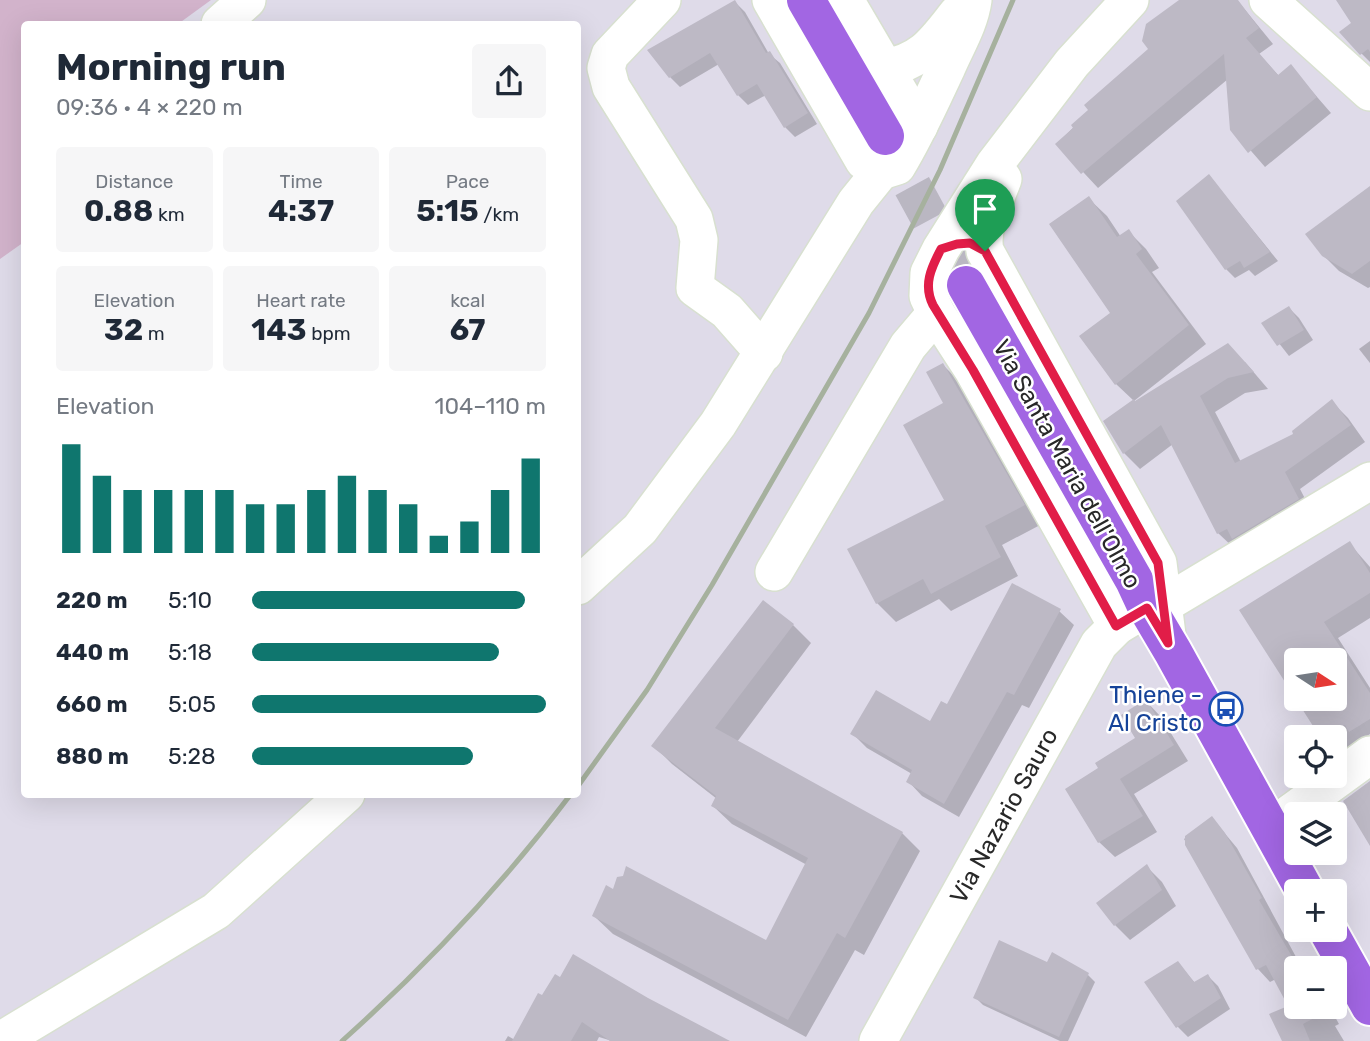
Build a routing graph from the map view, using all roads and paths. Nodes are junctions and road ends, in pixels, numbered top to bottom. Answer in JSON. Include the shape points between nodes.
{"nodes":[{"id":1,"x":247,"y":0,"type":"edge"},
{"id":2,"x":662,"y":0,"type":"edge"},
{"id":3,"x":771,"y":0,"type":"edge"},
{"id":4,"x":806,"y":0,"type":"edge"},
{"id":5,"x":845,"y":0,"type":"edge"},
{"id":6,"x":967,"y":0,"type":"edge"},
{"id":7,"x":973,"y":0,"type":"edge"},
{"id":8,"x":1130,"y":0,"type":"edge"},
{"id":9,"x":1268,"y":0,"type":"edge"},
{"id":10,"x":223,"y":21,"type":"edge"},
{"id":11,"x":1072,"y":63,"type":"junction"},
{"id":12,"x":885,"y":68,"type":"junction"},
{"id":13,"x":1370,"y":92,"type":"edge"},
{"id":14,"x":895,"y":144,"type":"junction"},
{"id":15,"x":941,"y":249,"type":"junction"},
{"id":16,"x":985,"y":251,"type":"junction"},
{"id":17,"x":966,"y":285,"type":"tunnel mouth"},
{"id":18,"x":936,"y":313,"type":"junction"},
{"id":19,"x":764,"y":353,"type":"junction"},
{"id":20,"x":1370,"y":481,"type":"edge"},
{"id":21,"x":774,"y":572,"type":"dead end"},
{"id":22,"x":581,"y":583,"type":"edge"},
{"id":23,"x":1142,"y":613,"type":"junction"},
{"id":24,"x":1370,"y":755,"type":"edge"},
{"id":25,"x":342,"y":798,"type":"edge"},
{"id":26,"x":1270,"y":828,"type":"junction"},
{"id":27,"x":1298,"y":879,"type":"edge"},
{"id":28,"x":1334,"y":942,"type":"edge"},
{"id":29,"x":1370,"y":1006,"type":"edge"},
{"id":30,"x":0,"y":1041,"type":"edge"},
{"id":31,"x":878,"y":1041,"type":"edge"}],
"edges":[{"from":1,"to":10,"type":"street"},
{"from":2,"to":19,"type":"street","via":[[610,55],[611,87],[694,219],[699,240],[695,288],[727,312]]},
{"from":3,"to":14,"type":"street","via":[[864,161]]},
{"from":4,"to":14,"type":"main road"},
{"from":5,"to":12,"type":"street"},
{"from":6,"to":12,"type":"street","via":[[932,47],[916,59]]},
{"from":7,"to":14,"type":"street","via":[[961,36]]},
{"from":8,"to":11,"type":"street"},
{"from":9,"to":13,"type":"street"},
{"from":11,"to":15,"type":"street","name":"Via Santa Maria dell'Olmo","via":[[994,165]]},
{"from":11,"to":16,"type":"street","via":[[1014,152],[989,218]]},
{"from":12,"to":14,"type":"street"},
{"from":14,"to":19,"type":"street"},
{"from":15,"to":16,"type":"street","via":[[970,243]]},
{"from":15,"to":18,"type":"street","name":"Via Santa Maria dell'Olmo","via":[[929,273],[928,296]]},
{"from":16,"to":23,"type":"street","name":"Via Santa Maria dell'Olmo","via":[[1158,563]]},
{"from":17,"to":23,"type":"main road","name":"Via Santa Maria dell'Olmo","via":[[1134,580]]},
{"from":18,"to":21,"type":"street","via":[[908,346]]},
{"from":18,"to":23,"type":"street","name":"Via Santa Maria dell'Olmo"},
{"from":19,"to":22,"type":"street","via":[[640,529]]},
{"from":20,"to":23,"type":"street","name":"Via Nazario Sauro"},
{"from":23,"to":26,"type":"main road","name":"Via Santa Maria dell'Olmo","via":[[1168,643]]},
{"from":23,"to":31,"type":"street","name":"Via Nazario Sauro","via":[[1099,644]]},
{"from":24,"to":26,"type":"street"},
{"from":25,"to":30,"type":"street","via":[[216,911]]},
{"from":26,"to":27,"type":"main road","name":"Via Santa Maria dell'Olmo"},
{"from":28,"to":29,"type":"main road"}]}
